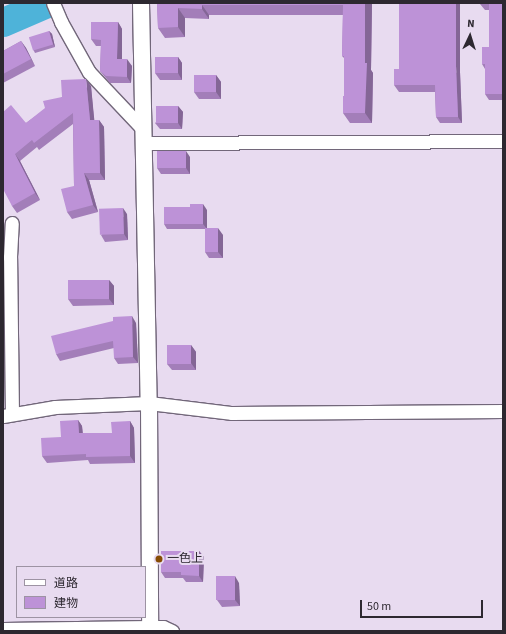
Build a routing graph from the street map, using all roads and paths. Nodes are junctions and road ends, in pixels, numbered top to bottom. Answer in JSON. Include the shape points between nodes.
{"nodes":[{"id":1,"x":53,"y":3,"type":"edge"},
{"id":2,"x":141,"y":3,"type":"edge"},
{"id":3,"x":143,"y":136,"type":"junction"},
{"id":4,"x":503,"y":141,"type":"edge"},
{"id":5,"x":12,"y":223,"type":"dead end"},
{"id":6,"x":149,"y":403,"type":"junction"},
{"id":7,"x":503,"y":411,"type":"edge"},
{"id":8,"x":7,"y":415,"type":"edge"},
{"id":9,"x":3,"y":628,"type":"edge"},
{"id":10,"x":150,"y":629,"type":"edge"},
{"id":11,"x":172,"y":631,"type":"edge"}],
"edges":[{"from":1,"to":3,"type":"street","via":[[89,72]]},
{"from":2,"to":3,"type":"street"},
{"from":3,"to":4,"type":"street"},
{"from":3,"to":6,"type":"street"},
{"from":5,"to":8,"type":"street"},
{"from":6,"to":7,"type":"street","via":[[232,413]]},
{"from":6,"to":8,"type":"street","via":[[55,407]]},
{"from":6,"to":10,"type":"street"},
{"from":9,"to":10,"type":"street"},
{"from":10,"to":11,"type":"street","via":[[163,627]]}]}
